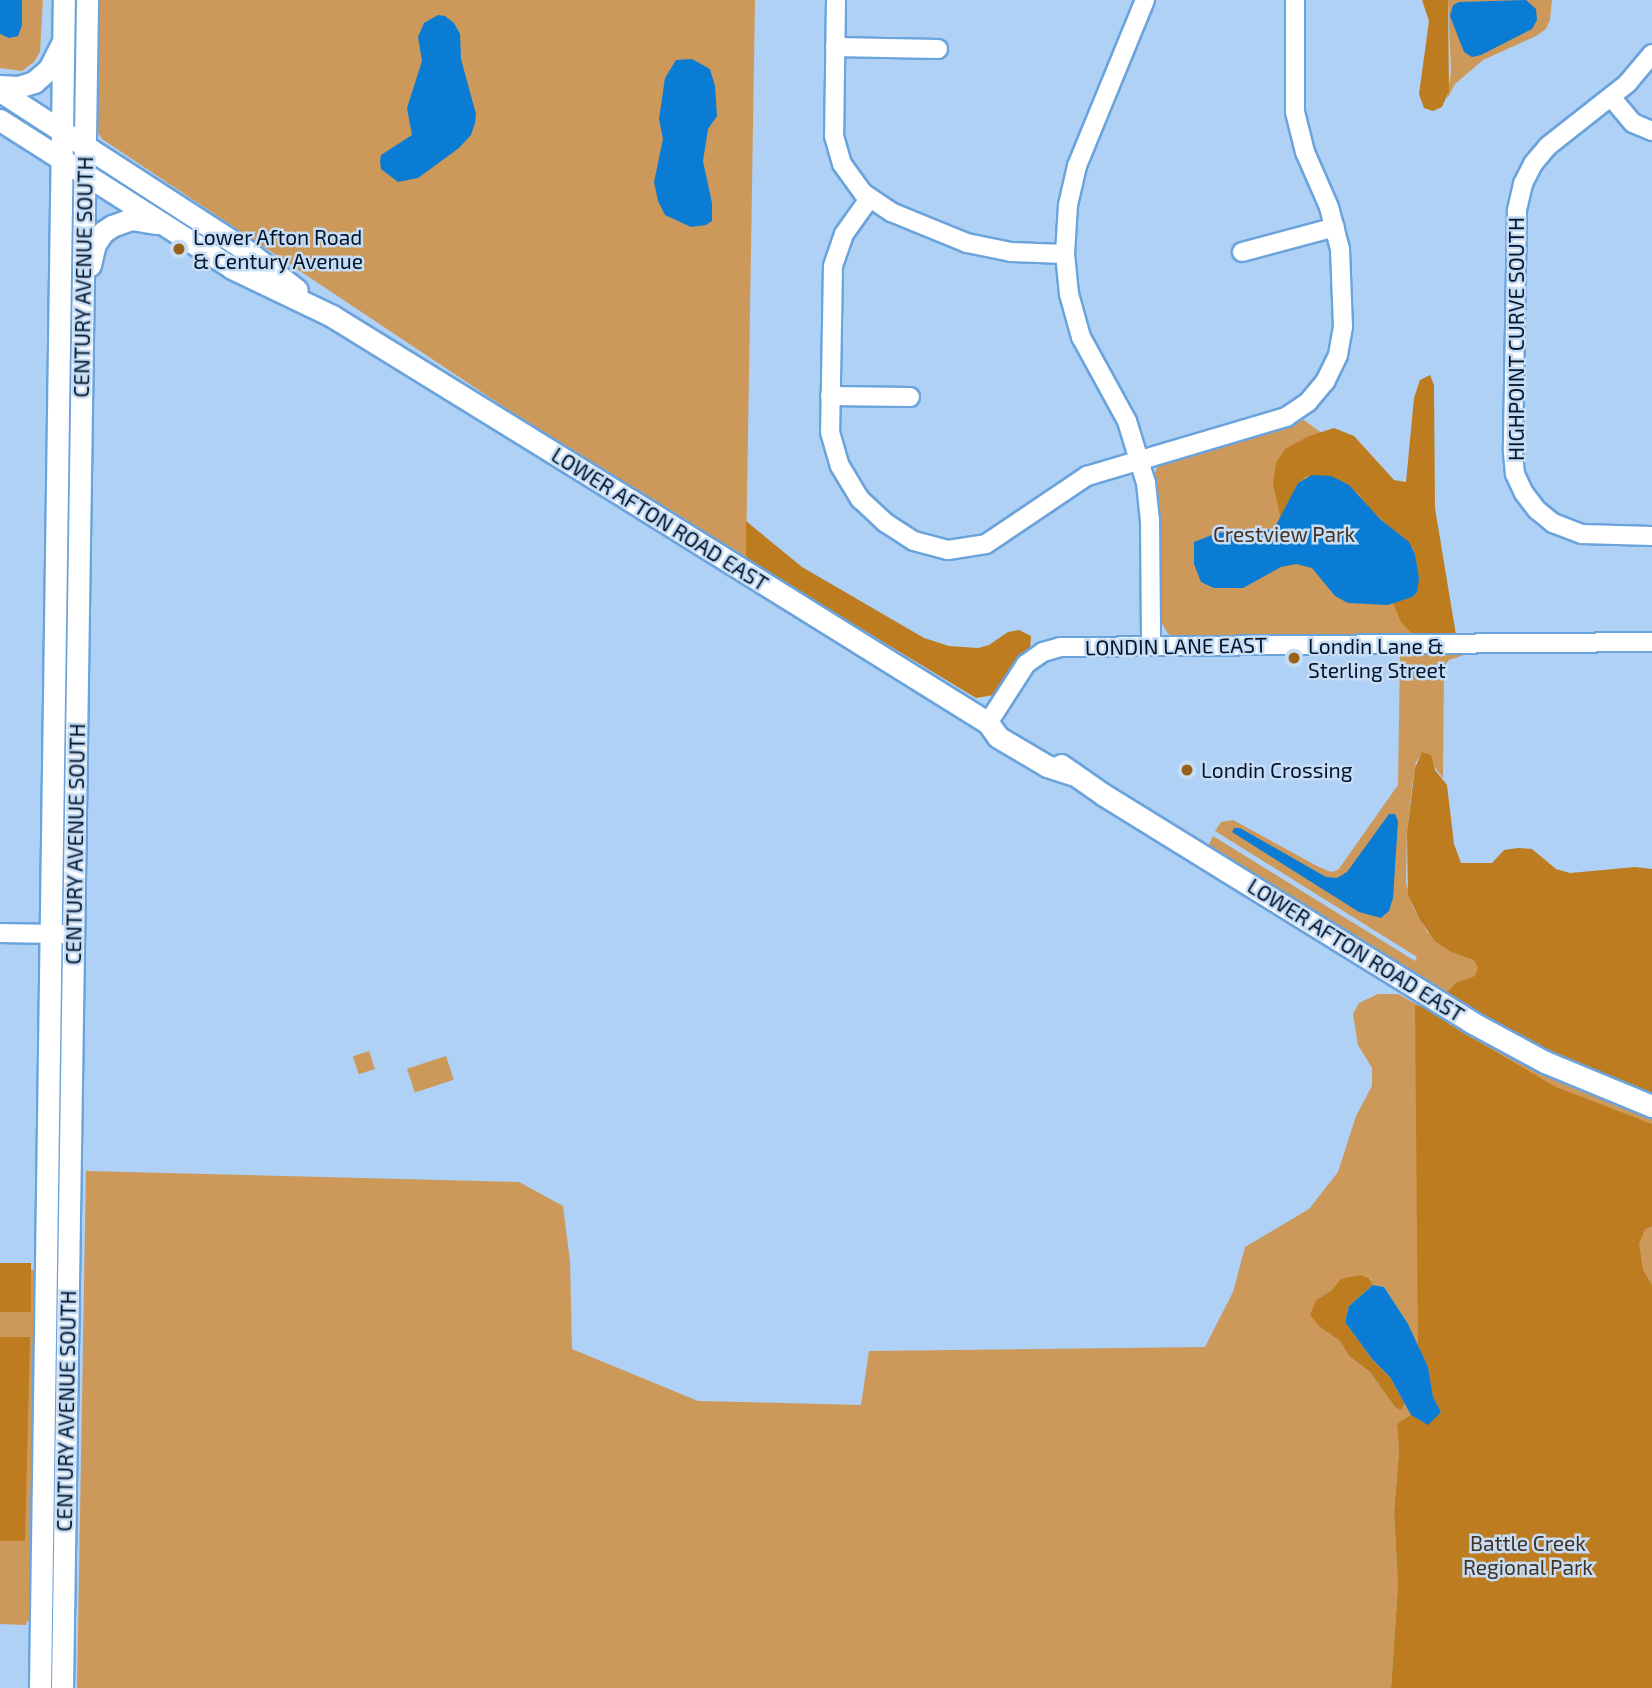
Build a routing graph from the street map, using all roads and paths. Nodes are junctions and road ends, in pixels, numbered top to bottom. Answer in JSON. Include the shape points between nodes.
{"nodes":[{"id":1,"x":64,"y":0,"type":"edge"},
{"id":2,"x":87,"y":0,"type":"edge"},
{"id":3,"x":835,"y":0,"type":"edge"},
{"id":4,"x":1145,"y":0,"type":"edge"},
{"id":5,"x":1295,"y":0,"type":"edge"},
{"id":6,"x":64,"y":42,"type":"junction"},
{"id":7,"x":835,"y":47,"type":"junction"},
{"id":8,"x":938,"y":49,"type":"dead end"},
{"id":9,"x":1652,"y":54,"type":"edge"},
{"id":10,"x":0,"y":89,"type":"edge"},
{"id":11,"x":1611,"y":97,"type":"junction"},
{"id":12,"x":0,"y":120,"type":"edge"},
{"id":13,"x":62,"y":131,"type":"junction"},
{"id":14,"x":1652,"y":131,"type":"edge"},
{"id":15,"x":85,"y":146,"type":"junction"},
{"id":16,"x":62,"y":161,"type":"junction"},
{"id":17,"x":85,"y":175,"type":"junction"},
{"id":18,"x":869,"y":199,"type":"junction"},
{"id":19,"x":162,"y":224,"type":"junction"},
{"id":20,"x":1335,"y":227,"type":"junction"},
{"id":21,"x":1242,"y":252,"type":"dead end"},
{"id":22,"x":1065,"y":254,"type":"junction"},
{"id":23,"x":83,"y":291,"type":"junction"},
{"id":24,"x":332,"y":316,"type":"junction"},
{"id":25,"x":830,"y":396,"type":"junction"},
{"id":26,"x":910,"y":397,"type":"dead end"},
{"id":27,"x":1140,"y":459,"type":"junction"},
{"id":28,"x":1652,"y":536,"type":"edge"},
{"id":29,"x":1652,"y":642,"type":"edge"},
{"id":30,"x":1151,"y":646,"type":"junction"},
{"id":31,"x":988,"y":723,"type":"junction"},
{"id":32,"x":0,"y":933,"type":"edge"},
{"id":33,"x":51,"y":934,"type":"junction"},
{"id":34,"x":74,"y":934,"type":"junction"},
{"id":35,"x":1652,"y":1105,"type":"edge"},
{"id":36,"x":40,"y":1688,"type":"edge"},
{"id":37,"x":62,"y":1688,"type":"edge"}],
"edges":[{"from":1,"to":6,"type":"main road","name":"CENTURY AVENUE SOUTH"},
{"from":2,"to":15,"type":"main road","name":"CENTURY AVENUE SOUTH"},
{"from":3,"to":7,"type":"street"},
{"from":4,"to":22,"type":"street","via":[[1077,166],[1068,205]]},
{"from":5,"to":20,"type":"street","via":[[1297,120]]},
{"from":6,"to":10,"type":"main road","via":[[38,79]]},
{"from":6,"to":13,"type":"main road","name":"CENTURY AVENUE SOUTH"},
{"from":7,"to":8,"type":"street"},
{"from":7,"to":18,"type":"street","via":[[835,144],[845,171]]},
{"from":9,"to":11,"type":"street","name":"HIGHPOINT CURVE SOUTH","via":[[1633,79]]},
{"from":10,"to":13,"type":"main road","name":"LOWER AFTON ROAD EAST"},
{"from":11,"to":14,"type":"street","via":[[1633,123]]},
{"from":11,"to":28,"type":"street","name":"HIGHPOINT CURVE SOUTH","via":[[1548,146],[1533,164],[1519,196],[1513,463],[1529,502],[1560,527],[1589,535]]},
{"from":12,"to":16,"type":"main road","name":"LOWER AFTON ROAD EAST"},
{"from":13,"to":15,"type":"main road","name":"LOWER AFTON ROAD EAST"},
{"from":13,"to":16,"type":"main road","name":"CENTURY AVENUE SOUTH"},
{"from":15,"to":17,"type":"main road","name":"CENTURY AVENUE SOUTH"},
{"from":15,"to":24,"type":"main road","name":"LOWER AFTON ROAD EAST","via":[[247,251]]},
{"from":16,"to":17,"type":"main road","name":"LOWER AFTON ROAD EAST"},
{"from":16,"to":33,"type":"main road","name":"CENTURY AVENUE SOUTH"},
{"from":17,"to":19,"type":"main road","name":"LOWER AFTON ROAD EAST"},
{"from":17,"to":23,"type":"main road","name":"CENTURY AVENUE SOUTH"},
{"from":18,"to":22,"type":"street","via":[[975,245]]},
{"from":18,"to":25,"type":"street","via":[[844,234],[833,266]]},
{"from":19,"to":23,"type":"main road","via":[[131,219],[103,232],[95,244]]},
{"from":19,"to":24,"type":"main road","name":"LOWER AFTON ROAD EAST","via":[[232,268]]},
{"from":20,"to":21,"type":"street"},
{"from":20,"to":27,"type":"street","via":[[1343,274],[1342,337],[1335,363],[1318,391],[1300,409],[1276,421]]},
{"from":22,"to":27,"type":"street","via":[[1081,337],[1122,413]]},
{"from":23,"to":34,"type":"main road","name":"CENTURY AVENUE SOUTH"},
{"from":24,"to":31,"type":"main road","name":"LOWER AFTON ROAD EAST"},
{"from":25,"to":26,"type":"street"},
{"from":25,"to":27,"type":"street","via":[[832,442],[853,489],[872,512],[894,528],[939,549],[965,549],[990,542],[1078,481]]},
{"from":27,"to":30,"type":"street","via":[[1150,513]]},
{"from":29,"to":30,"type":"street","name":"LONDIN LANE EAST"},
{"from":30,"to":31,"type":"street","name":"LONDIN LANE EAST","via":[[1060,647],[1043,652],[1023,668]]},
{"from":31,"to":35,"type":"main road","name":"LOWER AFTON ROAD EAST","via":[[998,737],[1046,766],[1071,774],[1483,1028],[1545,1062]]},
{"from":32,"to":33,"type":"street"},
{"from":33,"to":34,"type":"street"},
{"from":33,"to":36,"type":"main road","name":"CENTURY AVENUE SOUTH"},
{"from":34,"to":37,"type":"main road","name":"CENTURY AVENUE SOUTH"}]}
